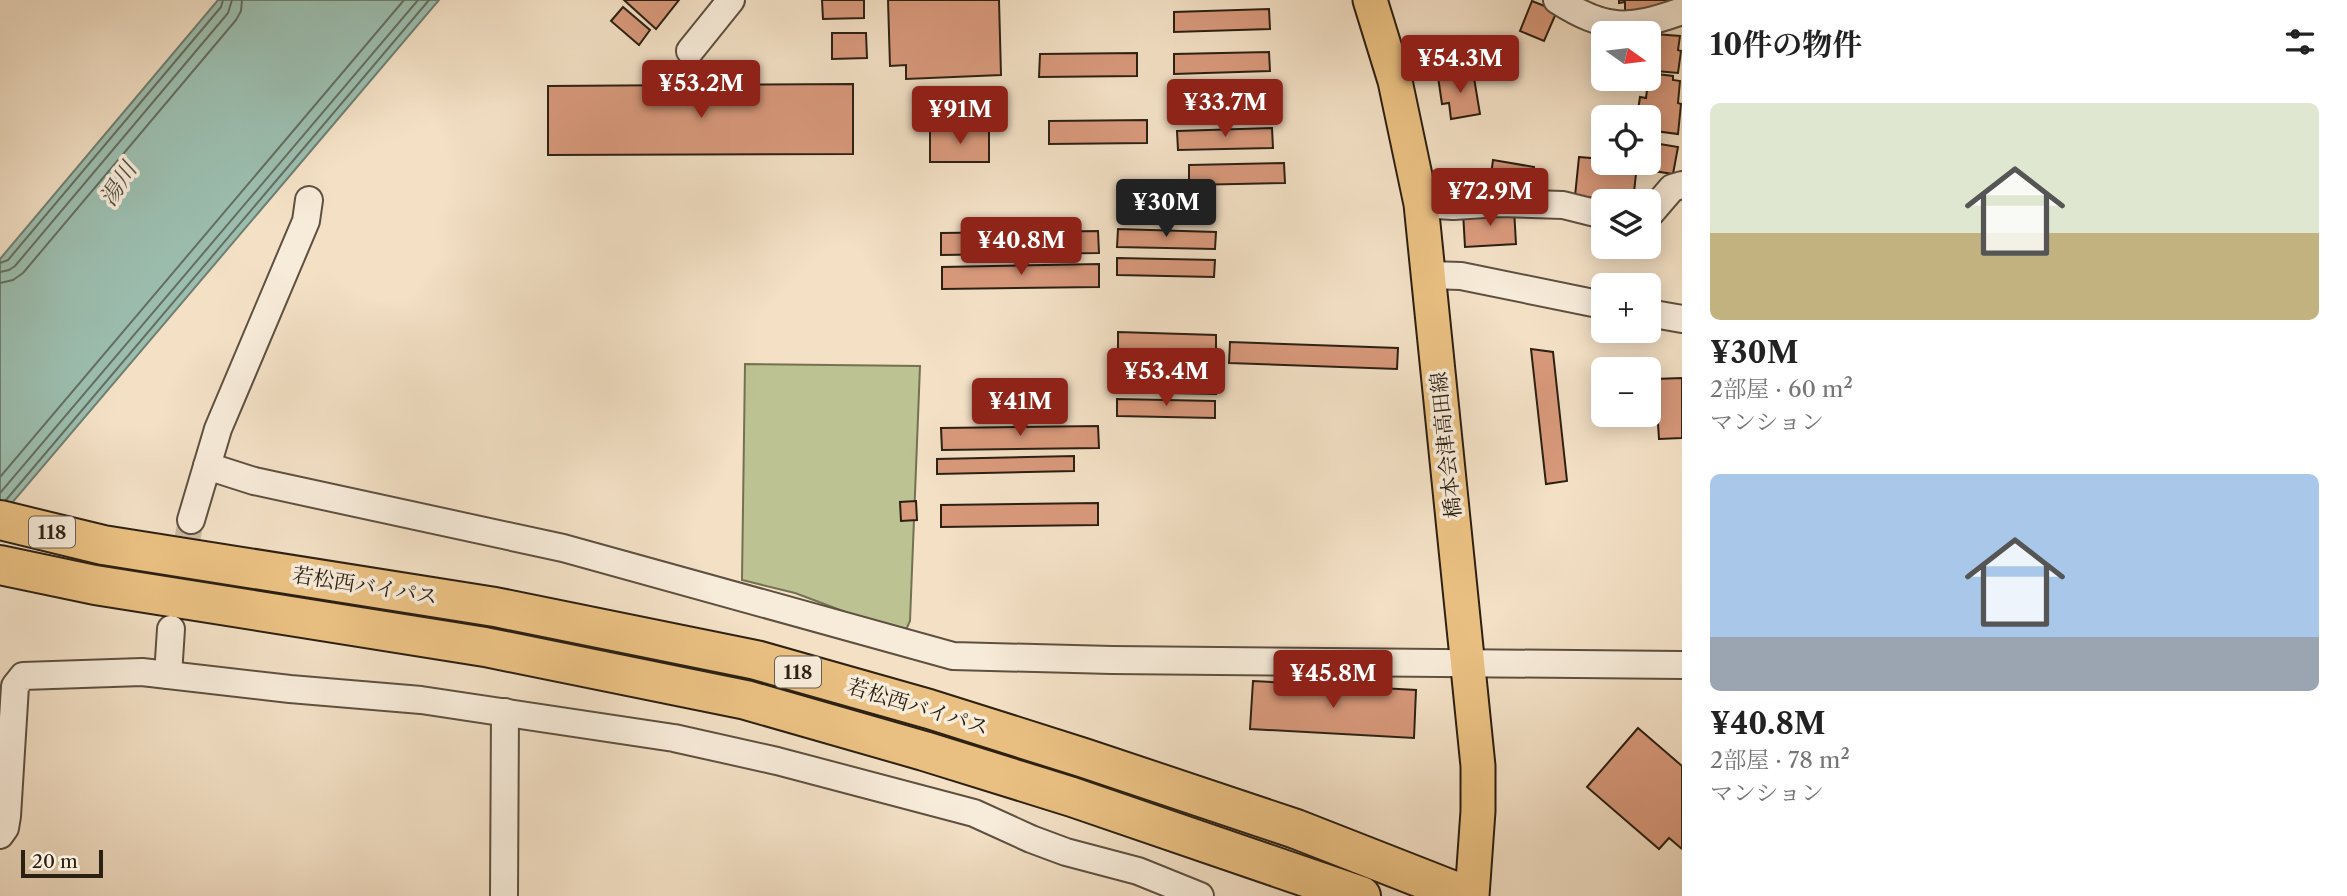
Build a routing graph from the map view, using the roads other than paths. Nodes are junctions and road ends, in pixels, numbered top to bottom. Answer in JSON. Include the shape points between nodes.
{"nodes":[{"id":1,"x":731,"y":0,"type":"edge"},
{"id":2,"x":1370,"y":0,"type":"edge"},
{"id":3,"x":1557,"y":0,"type":"edge"},
{"id":4,"x":1682,"y":11,"type":"edge"},
{"id":5,"x":690,"y":51,"type":"dead end"},
{"id":6,"x":1682,"y":185,"type":"edge"},
{"id":7,"x":309,"y":200,"type":"dead end"},
{"id":8,"x":1661,"y":201,"type":"edge"},
{"id":9,"x":1422,"y":204,"type":"junction"},
{"id":10,"x":1591,"y":212,"type":"edge"},
{"id":11,"x":1429,"y":275,"type":"junction"},
{"id":12,"x":1591,"y":302,"type":"edge"},
{"id":13,"x":1661,"y":315,"type":"edge"},
{"id":14,"x":1682,"y":319,"type":"edge"},
{"id":15,"x":207,"y":466,"type":"junction"},
{"id":16,"x":0,"y":520,"type":"edge"},
{"id":17,"x":191,"y":520,"type":"tunnel mouth"},
{"id":18,"x":0,"y":565,"type":"edge"},
{"id":19,"x":171,"y":629,"type":"tunnel mouth"},
{"id":20,"x":1469,"y":664,"type":"junction"},
{"id":21,"x":1682,"y":665,"type":"edge"},
{"id":22,"x":168,"y":675,"type":"junction"},
{"id":23,"x":505,"y":712,"type":"junction"},
{"id":24,"x":0,"y":835,"type":"edge"},
{"id":25,"x":504,"y":896,"type":"edge"},
{"id":26,"x":1200,"y":896,"type":"edge"},
{"id":27,"x":1361,"y":896,"type":"edge"},
{"id":28,"x":1469,"y":896,"type":"edge"}],
"edges":[{"from":1,"to":5,"type":"street"},
{"from":2,"to":9,"type":"main road","name":"橋本会津高田線","via":[[1395,81]]},
{"from":3,"to":4,"type":"street","via":[[1608,25],[1634,25]]},
{"from":6,"to":8,"type":"street","via":[[1672,188]]},
{"from":7,"to":15,"type":"street","via":[[306,221],[218,429]]},
{"from":9,"to":10,"type":"street","via":[[1563,205]]},
{"from":9,"to":11,"type":"main road","name":"橋本会津高田線"},
{"from":11,"to":12,"type":"street","via":[[1461,276]]},
{"from":11,"to":20,"type":"main road","name":"橋本会津高田線"},
{"from":13,"to":14,"type":"street"},
{"from":15,"to":17,"type":"street"},
{"from":15,"to":20,"type":"street","via":[[254,481],[563,548],[953,656]]},
{"from":16,"to":28,"type":"highway","name":"若松西バイパス","number":"118","via":[[103,545],[495,607],[756,660],[1084,758],[1296,829]]},
{"from":18,"to":27,"type":"highway","name":"若松西バイパス","number":"118","via":[[95,585],[485,647],[746,700],[1047,789]]},
{"from":19,"to":22,"type":"street"},
{"from":20,"to":21,"type":"street"},
{"from":20,"to":28,"type":"main road","name":"橋本会津高田線","via":[[1478,811]]},
{"from":22,"to":23,"type":"street"},
{"from":22,"to":24,"type":"street","via":[[23,676],[15,686],[7,816]]},
{"from":23,"to":25,"type":"street"},
{"from":23,"to":26,"type":"street","via":[[674,738],[899,792],[982,816],[1043,844],[1138,871]]}]}
